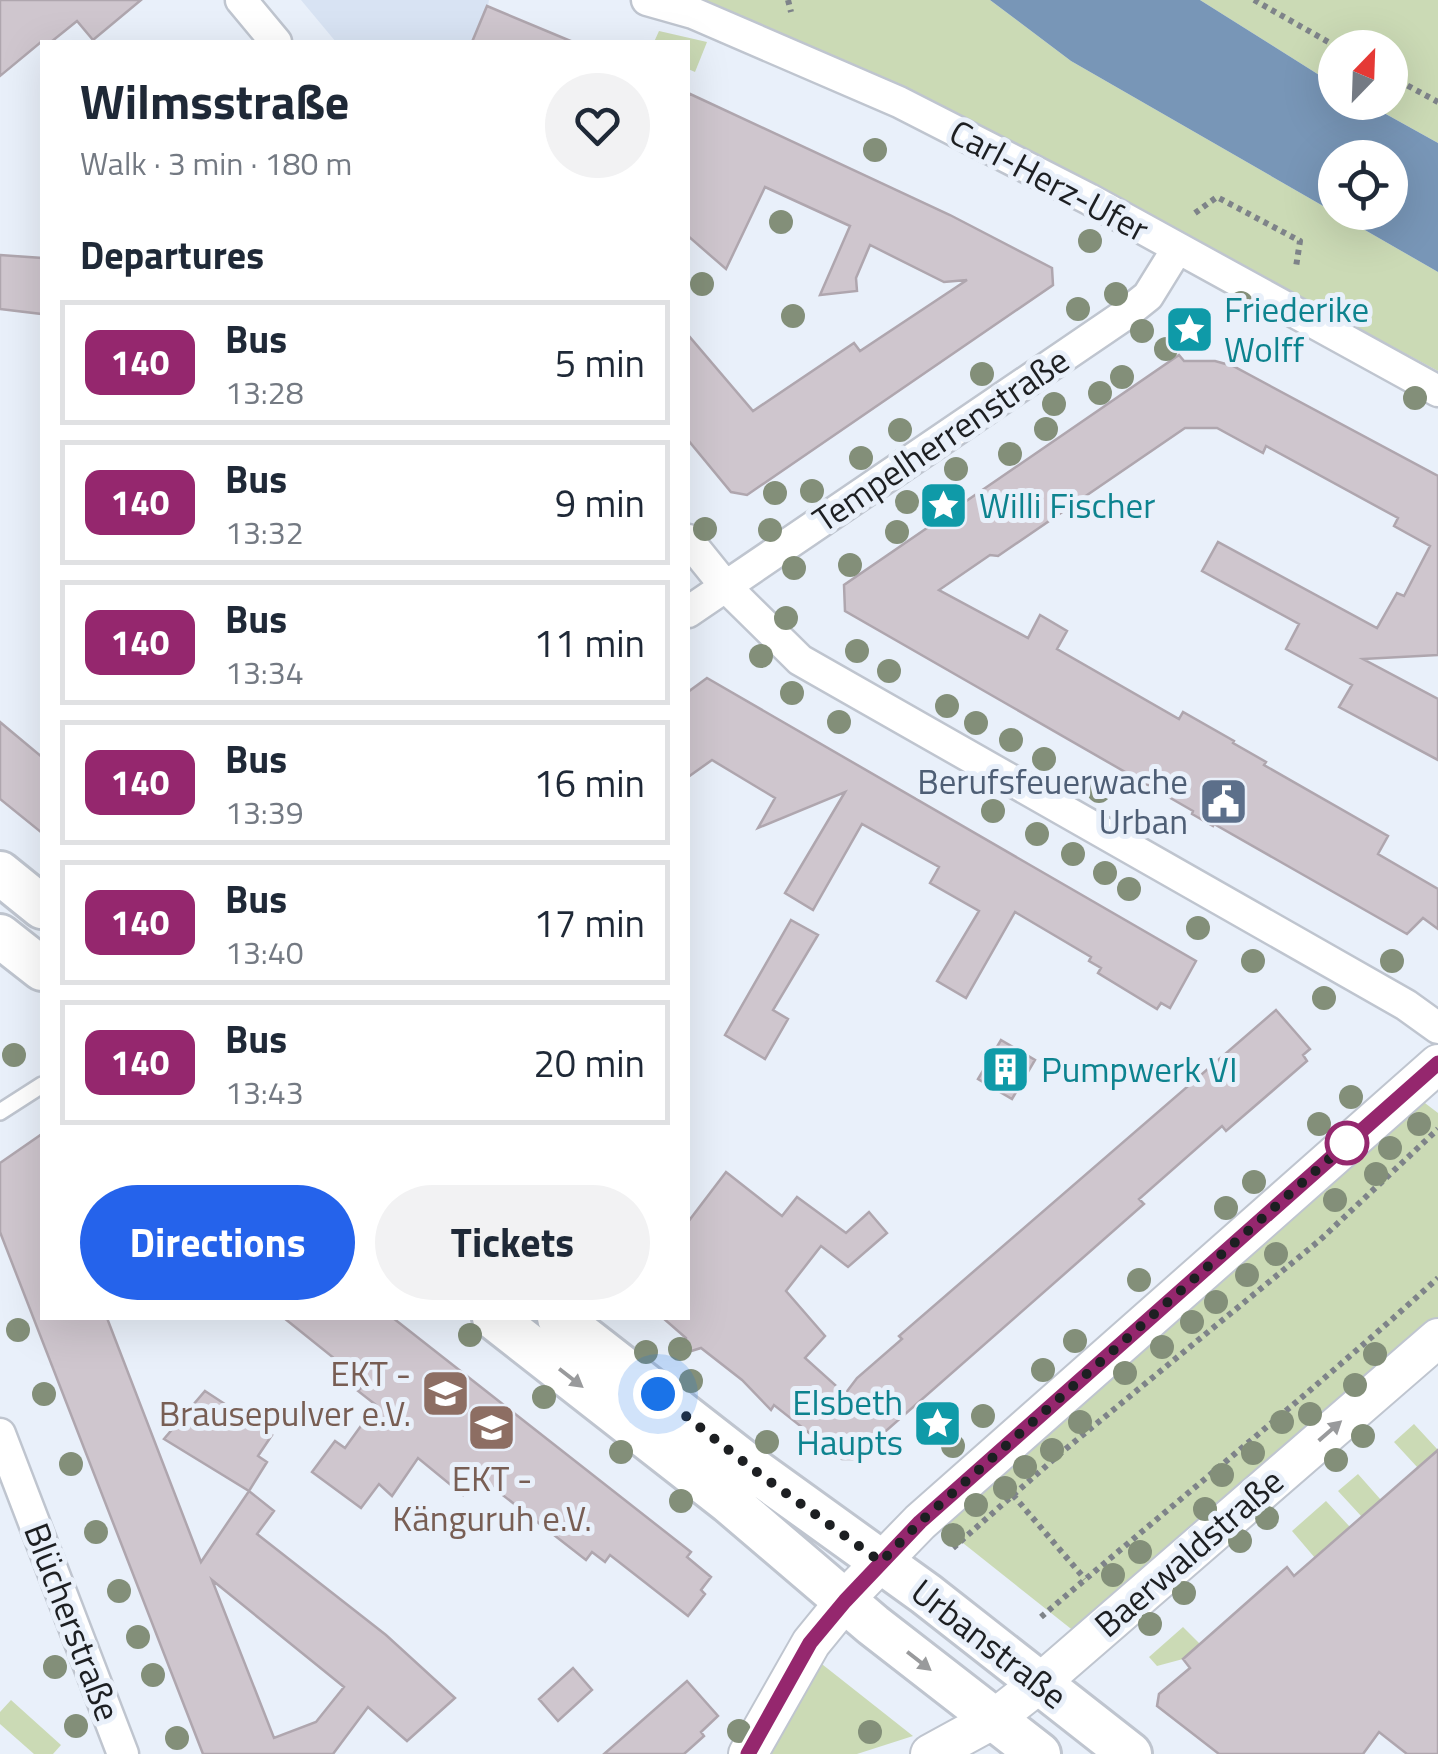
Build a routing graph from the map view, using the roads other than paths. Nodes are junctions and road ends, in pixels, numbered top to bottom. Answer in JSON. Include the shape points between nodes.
{"nodes":[{"id":1,"x":241,"y":0,"type":"edge"},
{"id":2,"x":647,"y":0,"type":"edge"},
{"id":3,"x":274,"y":40,"type":"edge"},
{"id":4,"x":1177,"y":250,"type":"junction"},
{"id":5,"x":1438,"y":391,"type":"edge"},
{"id":6,"x":690,"y":542,"type":"edge"},
{"id":7,"x":726,"y":587,"type":"junction"},
{"id":8,"x":690,"y":611,"type":"edge"},
{"id":9,"x":24,"y":892,"type":"edge"},
{"id":10,"x":0,"y":934,"type":"edge"},
{"id":11,"x":40,"y":967,"type":"edge"},
{"id":12,"x":1438,"y":1028,"type":"edge"},
{"id":13,"x":1438,"y":1064,"type":"edge"},
{"id":14,"x":40,"y":1086,"type":"edge"},
{"id":15,"x":0,"y":1112,"type":"edge"},
{"id":16,"x":497,"y":1320,"type":"edge"},
{"id":17,"x":561,"y":1320,"type":"edge"},
{"id":18,"x":1438,"y":1338,"type":"edge"},
{"id":19,"x":0,"y":1434,"type":"edge"},
{"id":20,"x":741,"y":1486,"type":"junction"},
{"id":21,"x":881,"y":1562,"type":"junction"},
{"id":22,"x":845,"y":1601,"type":"junction"},
{"id":23,"x":1040,"y":1683,"type":"junction"},
{"id":24,"x":994,"y":1719,"type":"junction"},
{"id":25,"x":122,"y":1754,"type":"edge"},
{"id":26,"x":748,"y":1754,"type":"edge"},
{"id":27,"x":930,"y":1754,"type":"edge"},
{"id":28,"x":1039,"y":1754,"type":"edge"},
{"id":29,"x":1130,"y":1754,"type":"edge"}],
"edges":[{"from":1,"to":3,"type":"street"},
{"from":2,"to":4,"type":"street","name":"Carl-Herz-Ufer","via":[[694,13],[899,102]]},
{"from":4,"to":5,"type":"street","name":"Carl-Herz-Ufer"},
{"from":4,"to":7,"type":"street","name":"Tempelherrenstraße","via":[[1148,296],[1123,316]]},
{"from":6,"to":7,"type":"street"},
{"from":7,"to":8,"type":"street","name":"Tempelherrenstraße"},
{"from":7,"to":12,"type":"street","via":[[800,660]]},
{"from":9,"to":10,"type":"street"},
{"from":10,"to":11,"type":"main road"},
{"from":13,"to":21,"type":"street"},
{"from":14,"to":15,"type":"lane"},
{"from":16,"to":20,"type":"main road","name":"Urbanstraße","one_way":true},
{"from":17,"to":20,"type":"main road","name":"Urbanstraße"},
{"from":23,"to":18,"type":"street","name":"Baerwaldstraße","one_way":true},
{"from":19,"to":25,"type":"street","name":"Blücherstraße"},
{"from":20,"to":21,"type":"main road","name":"Urbanstraße"},
{"from":20,"to":22,"type":"main road","name":"Urbanstraße"},
{"from":21,"to":22,"type":"street"},
{"from":21,"to":23,"type":"main road","name":"Urbanstraße"},
{"from":22,"to":24,"type":"main road","name":"Urbanstraße","one_way":true},
{"from":22,"to":26,"type":"street","via":[[810,1643]]},
{"from":23,"to":24,"type":"street","name":"Baerwaldstraße"},
{"from":23,"to":29,"type":"main road","name":"Urbanstraße"},
{"from":24,"to":27,"type":"street","name":"Baerwaldstraße"},
{"from":24,"to":28,"type":"main road","name":"Urbanstraße"}]}
